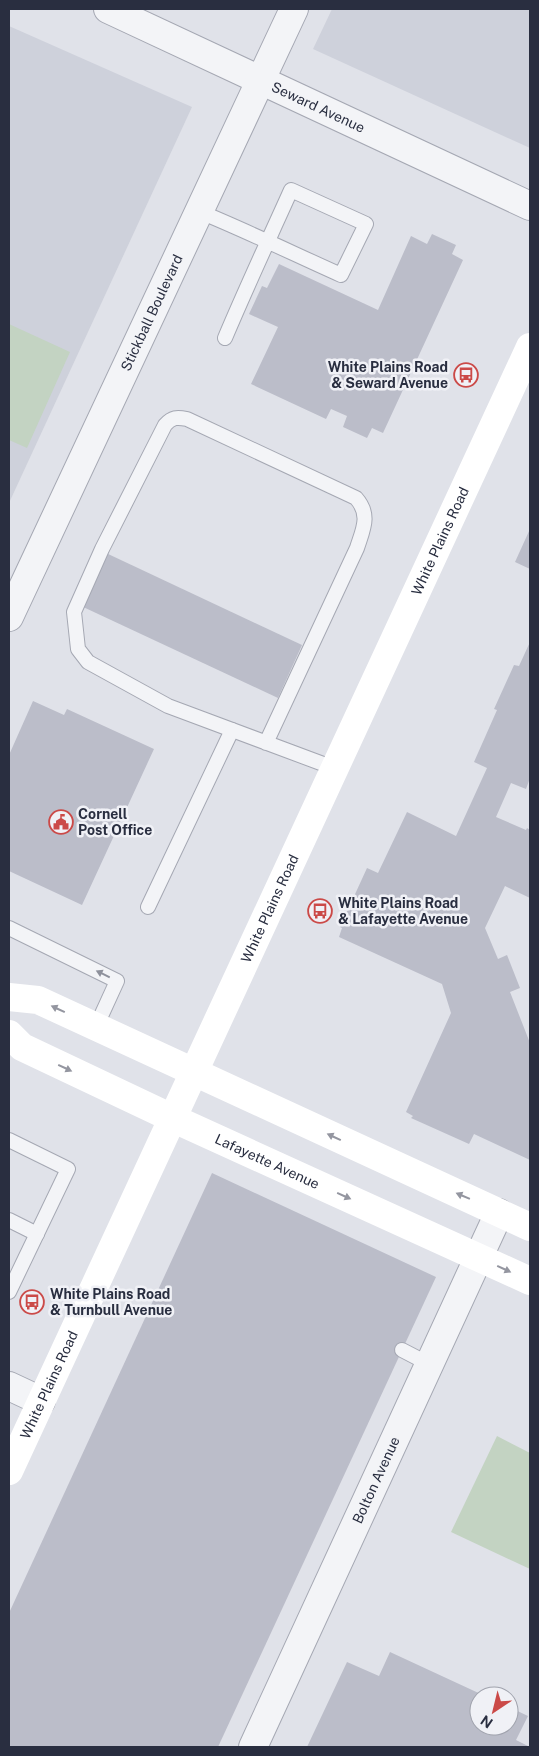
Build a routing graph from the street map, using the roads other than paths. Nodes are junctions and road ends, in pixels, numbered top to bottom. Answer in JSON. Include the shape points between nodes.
{"nodes":[{"id":1,"x":108,"y":9,"type":"edge"},
{"id":2,"x":294,"y":9,"type":"edge"},
{"id":3,"x":260,"y":79,"type":"junction"},
{"id":4,"x":530,"y":206,"type":"edge"},
{"id":5,"x":198,"y":211,"type":"junction"},
{"id":6,"x":268,"y":242,"type":"junction"},
{"id":7,"x":226,"y":338,"type":"dead end"},
{"id":8,"x":530,"y":347,"type":"edge"},
{"id":9,"x":9,"y":617,"type":"edge"},
{"id":10,"x":232,"y":730,"type":"junction"},
{"id":11,"x":266,"y":743,"type":"junction"},
{"id":12,"x":334,"y":768,"type":"junction"},
{"id":13,"x":148,"y":907,"type":"dead end"},
{"id":14,"x":9,"y":928,"type":"edge"},
{"id":15,"x":9,"y":997,"type":"edge"},
{"id":16,"x":96,"y":1027,"type":"junction"},
{"id":17,"x":9,"y":1037,"type":"edge"},
{"id":18,"x":194,"y":1071,"type":"junction"},
{"id":19,"x":172,"y":1118,"type":"junction"},
{"id":20,"x":10,"y":1144,"type":"edge"},
{"id":21,"x":499,"y":1213,"type":"junction"},
{"id":22,"x":9,"y":1220,"type":"edge"},
{"id":23,"x":530,"y":1227,"type":"edge"},
{"id":24,"x":37,"y":1234,"type":"junction"},
{"id":25,"x":478,"y":1257,"type":"junction"},
{"id":26,"x":530,"y":1281,"type":"edge"},
{"id":27,"x":9,"y":1292,"type":"edge"},
{"id":28,"x":402,"y":1350,"type":"dead end"},
{"id":29,"x":429,"y":1364,"type":"junction"},
{"id":30,"x":9,"y":1386,"type":"edge"},
{"id":31,"x":41,"y":1401,"type":"junction"},
{"id":32,"x":9,"y":1471,"type":"edge"},
{"id":33,"x":253,"y":1747,"type":"edge"}],
"edges":[{"from":1,"to":3,"type":"street","name":"Seward Avenue"},
{"from":2,"to":3,"type":"street","name":"Stickball Boulevard"},
{"from":3,"to":4,"type":"street","name":"Seward Avenue"},
{"from":3,"to":5,"type":"street","name":"Stickball Boulevard"},
{"from":5,"to":6,"type":"lane"},
{"from":5,"to":9,"type":"street","name":"Stickball Boulevard"},
{"from":6,"to":6,"type":"lane","via":[[341,275],[366,224],[291,190]]},
{"from":6,"to":7,"type":"lane"},
{"from":8,"to":12,"type":"main road","name":"White Plains Road"},
{"from":10,"to":11,"type":"lane"},
{"from":10,"to":11,"type":"lane","via":[[168,706],[88,662],[78,649],[74,612],[165,425],[178,417],[356,498],[363,506],[365,521],[357,548]]},
{"from":10,"to":13,"type":"lane"},
{"from":11,"to":12,"type":"lane"},
{"from":12,"to":18,"type":"main road","name":"White Plains Road"},
{"from":16,"to":14,"type":"lane","one_way":true,"via":[[117,981]]},
{"from":16,"to":15,"type":"main road","one_way":true,"via":[[38,1000]]},
{"from":16,"to":18,"type":"main road"},
{"from":17,"to":19,"type":"main road","name":"Lafayette Avenue","one_way":true,"via":[[22,1047]]},
{"from":18,"to":19,"type":"main road","name":"White Plains Road"},
{"from":21,"to":18,"type":"main road","one_way":true},
{"from":19,"to":25,"type":"main road","name":"Lafayette Avenue","one_way":true},
{"from":19,"to":31,"type":"main road","name":"White Plains Road"},
{"from":20,"to":24,"type":"lane","via":[[68,1168]]},
{"from":21,"to":23,"type":"main road"},
{"from":21,"to":25,"type":"street","name":"Bolton Avenue"},
{"from":22,"to":24,"type":"lane"},
{"from":24,"to":27,"type":"lane"},
{"from":25,"to":26,"type":"main road","name":"Lafayette Avenue","one_way":true},
{"from":25,"to":29,"type":"street","name":"Bolton Avenue"},
{"from":28,"to":29,"type":"lane"},
{"from":29,"to":33,"type":"street","name":"Bolton Avenue"},
{"from":30,"to":31,"type":"street"},
{"from":31,"to":32,"type":"main road","name":"White Plains Road"}]}
